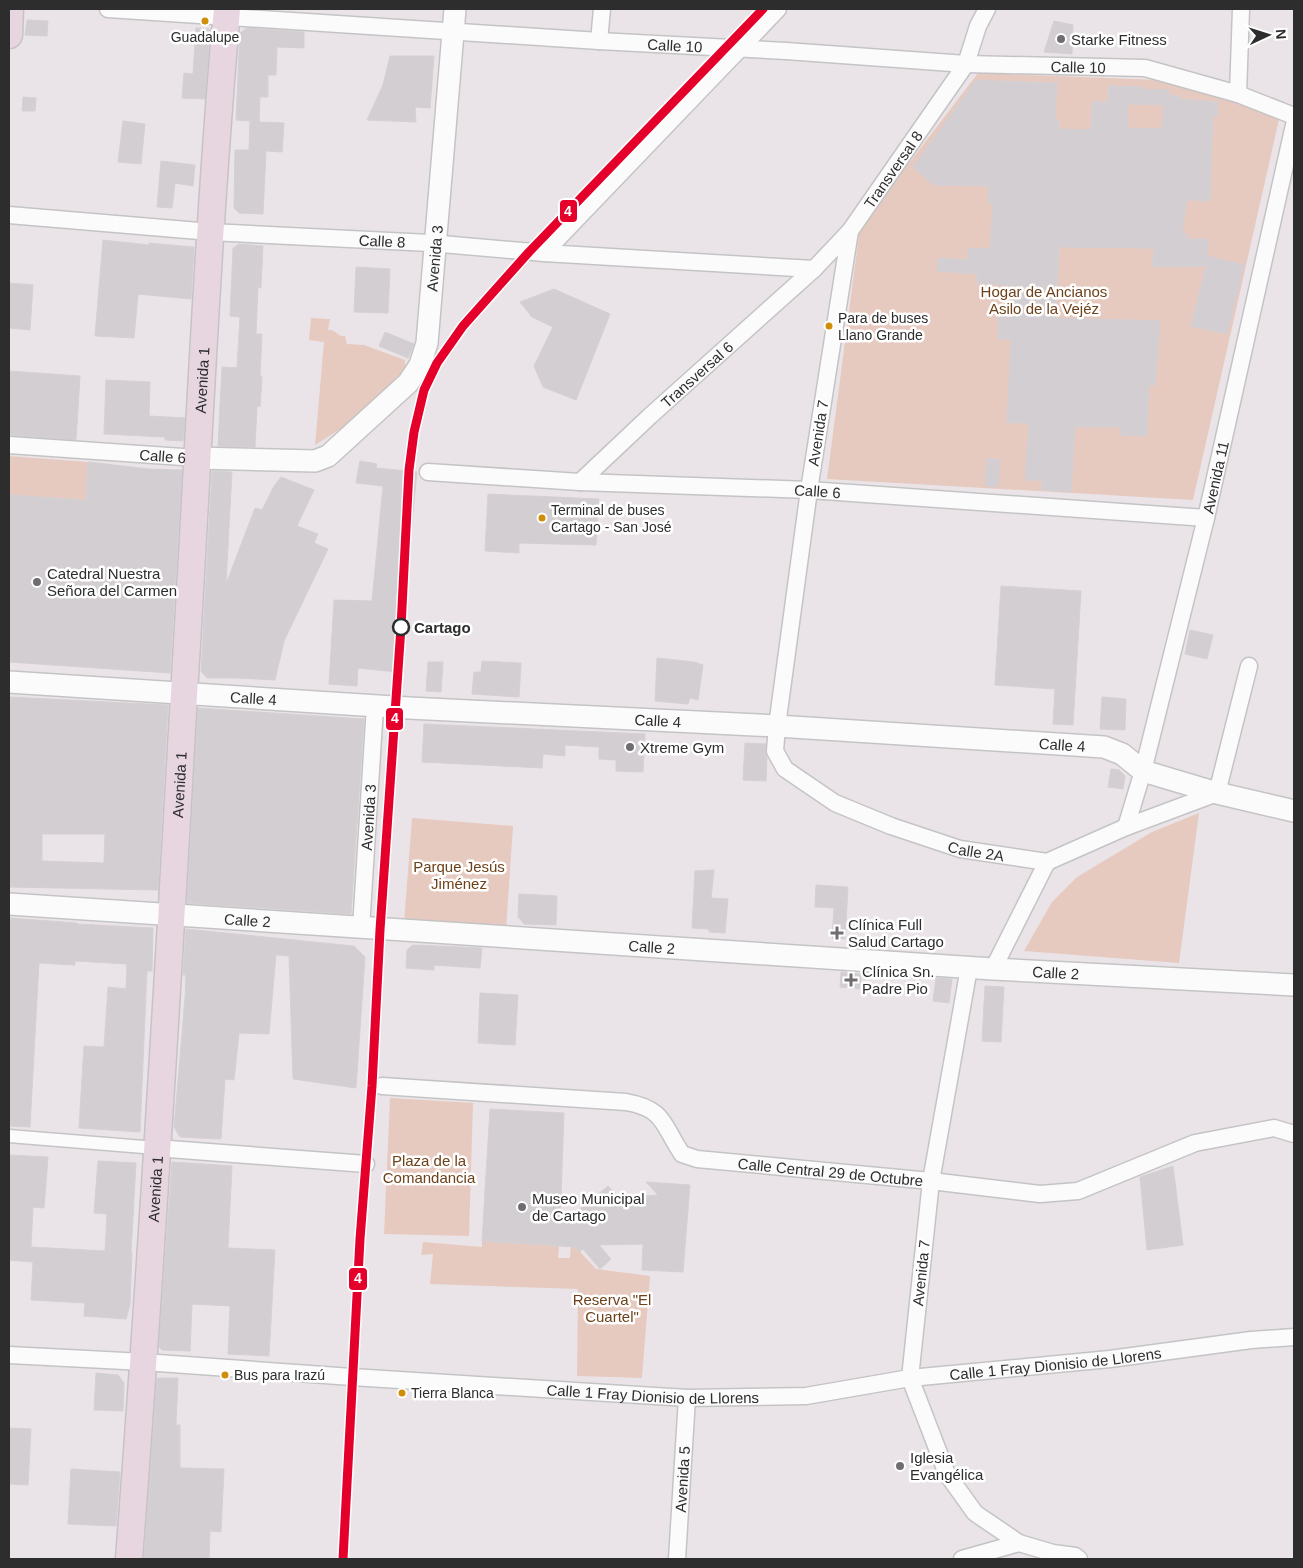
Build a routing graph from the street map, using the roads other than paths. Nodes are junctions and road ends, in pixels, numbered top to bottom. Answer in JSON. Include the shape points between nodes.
{"nodes":[{"id":1,"x":10,"y":9,"type":"edge"},
{"id":2,"x":108,"y":9,"type":"edge"},
{"id":3,"x":455,"y":9,"type":"edge"},
{"id":4,"x":602,"y":9,"type":"edge"},
{"id":5,"x":778,"y":9,"type":"edge"},
{"id":6,"x":987,"y":9,"type":"edge"},
{"id":7,"x":1241,"y":9,"type":"edge"},
{"id":8,"x":227,"y":13,"type":"edge"},
{"id":9,"x":454,"y":32,"type":"junction"},
{"id":10,"x":9,"y":35,"type":"edge"},
{"id":11,"x":599,"y":41,"type":"junction"},
{"id":12,"x":741,"y":49,"type":"junction"},
{"id":13,"x":966,"y":64,"type":"junction"},
{"id":14,"x":1238,"y":94,"type":"junction"},
{"id":15,"x":1294,"y":116,"type":"edge"},
{"id":16,"x":1294,"y":125,"type":"edge"},
{"id":17,"x":9,"y":215,"type":"edge"},
{"id":18,"x":850,"y":231,"type":"junction"},
{"id":19,"x":211,"y":232,"type":"junction"},
{"id":20,"x":435,"y":244,"type":"junction"},
{"id":21,"x":544,"y":253,"type":"junction"},
{"id":22,"x":814,"y":269,"type":"junction"},
{"id":23,"x":9,"y":445,"type":"edge"},
{"id":24,"x":197,"y":458,"type":"junction"},
{"id":25,"x":315,"y":461,"type":"joint"},
{"id":26,"x":428,"y":472,"type":"dead end"},
{"id":27,"x":580,"y":482,"type":"junction"},
{"id":28,"x":809,"y":490,"type":"junction"},
{"id":29,"x":1206,"y":518,"type":"junction"},
{"id":30,"x":1249,"y":666,"type":"dead end"},
{"id":31,"x":9,"y":682,"type":"edge"},
{"id":32,"x":184,"y":693,"type":"junction"},
{"id":33,"x":375,"y":706,"type":"junction"},
{"id":34,"x":777,"y":726,"type":"junction"},
{"id":35,"x":1144,"y":771,"type":"junction"},
{"id":36,"x":1217,"y":793,"type":"junction"},
{"id":37,"x":1294,"y":811,"type":"edge"},
{"id":38,"x":1126,"y":827,"type":"junction"},
{"id":39,"x":1047,"y":862,"type":"junction"},
{"id":40,"x":9,"y":904,"type":"edge"},
{"id":41,"x":171,"y":914,"type":"junction"},
{"id":42,"x":362,"y":928,"type":"junction"},
{"id":43,"x":969,"y":968,"type":"junction"},
{"id":44,"x":993,"y":969,"type":"junction"},
{"id":45,"x":1294,"y":985,"type":"edge"},
{"id":46,"x":382,"y":1086,"type":"dead end"},
{"id":47,"x":1294,"y":1134,"type":"edge"},
{"id":48,"x":9,"y":1136,"type":"edge"},
{"id":49,"x":156,"y":1148,"type":"junction"},
{"id":50,"x":366,"y":1164,"type":"dead end"},
{"id":51,"x":931,"y":1181,"type":"junction"},
{"id":52,"x":1294,"y":1337,"type":"edge"},
{"id":53,"x":9,"y":1355,"type":"edge"},
{"id":54,"x":144,"y":1362,"type":"junction"},
{"id":55,"x":910,"y":1378,"type":"junction"},
{"id":56,"x":688,"y":1398,"type":"junction"},
{"id":57,"x":1019,"y":1544,"type":"junction"},
{"id":58,"x":129,"y":1559,"type":"edge"},
{"id":59,"x":677,"y":1559,"type":"edge"},
{"id":60,"x":962,"y":1559,"type":"edge"},
{"id":61,"x":1079,"y":1559,"type":"edge"}],
"edges":[{"from":1,"to":10,"type":"main road"},
{"from":2,"to":8,"type":"street","name":"Calle 10"},
{"from":3,"to":9,"type":"street","name":"Avenida 3"},
{"from":4,"to":11,"type":"street"},
{"from":5,"to":12,"type":"street"},
{"from":6,"to":13,"type":"street","name":"Transversal 8"},
{"from":7,"to":14,"type":"street"},
{"from":8,"to":9,"type":"street","name":"Calle 10"},
{"from":8,"to":19,"type":"main road","name":"Avenida 1"},
{"from":9,"to":11,"type":"street","name":"Calle 10"},
{"from":9,"to":20,"type":"street","name":"Avenida 3"},
{"from":11,"to":12,"type":"street","name":"Calle 10"},
{"from":12,"to":13,"type":"street","name":"Calle 10"},
{"from":12,"to":21,"type":"street"},
{"from":13,"to":14,"type":"street","name":"Calle 10","via":[[1145,68]]},
{"from":13,"to":18,"type":"street","name":"Transversal 8"},
{"from":14,"to":15,"type":"street","name":"Calle 10"},
{"from":16,"to":29,"type":"street","name":"Avenida 11"},
{"from":17,"to":19,"type":"street","name":"Calle 8"},
{"from":18,"to":22,"type":"street","name":"Transversal 8"},
{"from":18,"to":28,"type":"street","name":"Avenida 7"},
{"from":19,"to":20,"type":"street","name":"Calle 8"},
{"from":19,"to":24,"type":"main road","name":"Avenida 1"},
{"from":20,"to":21,"type":"street","name":"Calle 8"},
{"from":20,"to":25,"type":"street","name":"Avenida 3","via":[[427,343],[420,365],[408,383],[328,456]]},
{"from":21,"to":22,"type":"street","name":"Calle 8"},
{"from":22,"to":27,"type":"street","name":"Transversal 6"},
{"from":23,"to":24,"type":"street","name":"Calle 6"},
{"from":24,"to":25,"type":"street","name":"Calle 6"},
{"from":24,"to":32,"type":"main road","name":"Avenida 1"},
{"from":26,"to":27,"type":"street","name":"Calle 6"},
{"from":27,"to":28,"type":"street","name":"Calle 6"},
{"from":28,"to":29,"type":"street","name":"Calle 6"},
{"from":28,"to":34,"type":"street","name":"Avenida 7"},
{"from":29,"to":35,"type":"street","name":"Avenida 11"},
{"from":30,"to":36,"type":"street"},
{"from":31,"to":32,"type":"street","name":"Calle 4"},
{"from":32,"to":33,"type":"street","name":"Calle 4"},
{"from":32,"to":41,"type":"main road","name":"Avenida 1"},
{"from":33,"to":34,"type":"street","name":"Calle 4"},
{"from":33,"to":42,"type":"street","name":"Avenida 3"},
{"from":34,"to":35,"type":"street","name":"Calle 4","via":[[1104,747],[1122,754]]},
{"from":34,"to":39,"type":"street","name":"Calle 2A","via":[[775,751],[785,769],[836,803],[960,849]]},
{"from":35,"to":36,"type":"street","name":"Calle 4"},
{"from":35,"to":38,"type":"street","name":"Avenida 11"},
{"from":36,"to":37,"type":"street","name":"Calle 4"},
{"from":36,"to":38,"type":"street"},
{"from":38,"to":39,"type":"street"},
{"from":39,"to":44,"type":"street"},
{"from":40,"to":41,"type":"street","name":"Calle 2"},
{"from":41,"to":42,"type":"street","name":"Calle 2"},
{"from":41,"to":49,"type":"main road","name":"Avenida 1"},
{"from":42,"to":43,"type":"street","name":"Calle 2"},
{"from":43,"to":44,"type":"street","name":"Calle 2"},
{"from":43,"to":51,"type":"street","name":"Avenida 7"},
{"from":44,"to":45,"type":"street","name":"Calle 2"},
{"from":46,"to":51,"type":"street","name":"Calle Central 29 de Octubre","via":[[635,1103],[656,1113],[682,1154],[697,1159]]},
{"from":47,"to":51,"type":"street","name":"Calle Central 29 de Octubre","via":[[1274,1128],[1195,1143],[1078,1191],[1040,1194]]},
{"from":48,"to":49,"type":"street"},
{"from":49,"to":50,"type":"street"},
{"from":49,"to":54,"type":"main road","name":"Avenida 1"},
{"from":51,"to":55,"type":"street","name":"Avenida 7"},
{"from":52,"to":55,"type":"street","name":"Calle 1 Fray Dionisio de Llorens"},
{"from":53,"to":54,"type":"street","name":"Calle 1 Fray Dionisio de Llorens"},
{"from":54,"to":56,"type":"street","name":"Calle 1 Fray Dionisio de Llorens"},
{"from":54,"to":58,"type":"main road","name":"Avenida 1"},
{"from":55,"to":56,"type":"street","name":"Calle 1 Fray Dionisio de Llorens","via":[[806,1396]]},
{"from":55,"to":57,"type":"street","name":"Avenida 7","via":[[947,1474],[975,1513]]},
{"from":56,"to":59,"type":"street","name":"Avenida 5"},
{"from":57,"to":60,"type":"street"},
{"from":57,"to":61,"type":"street"}]}
